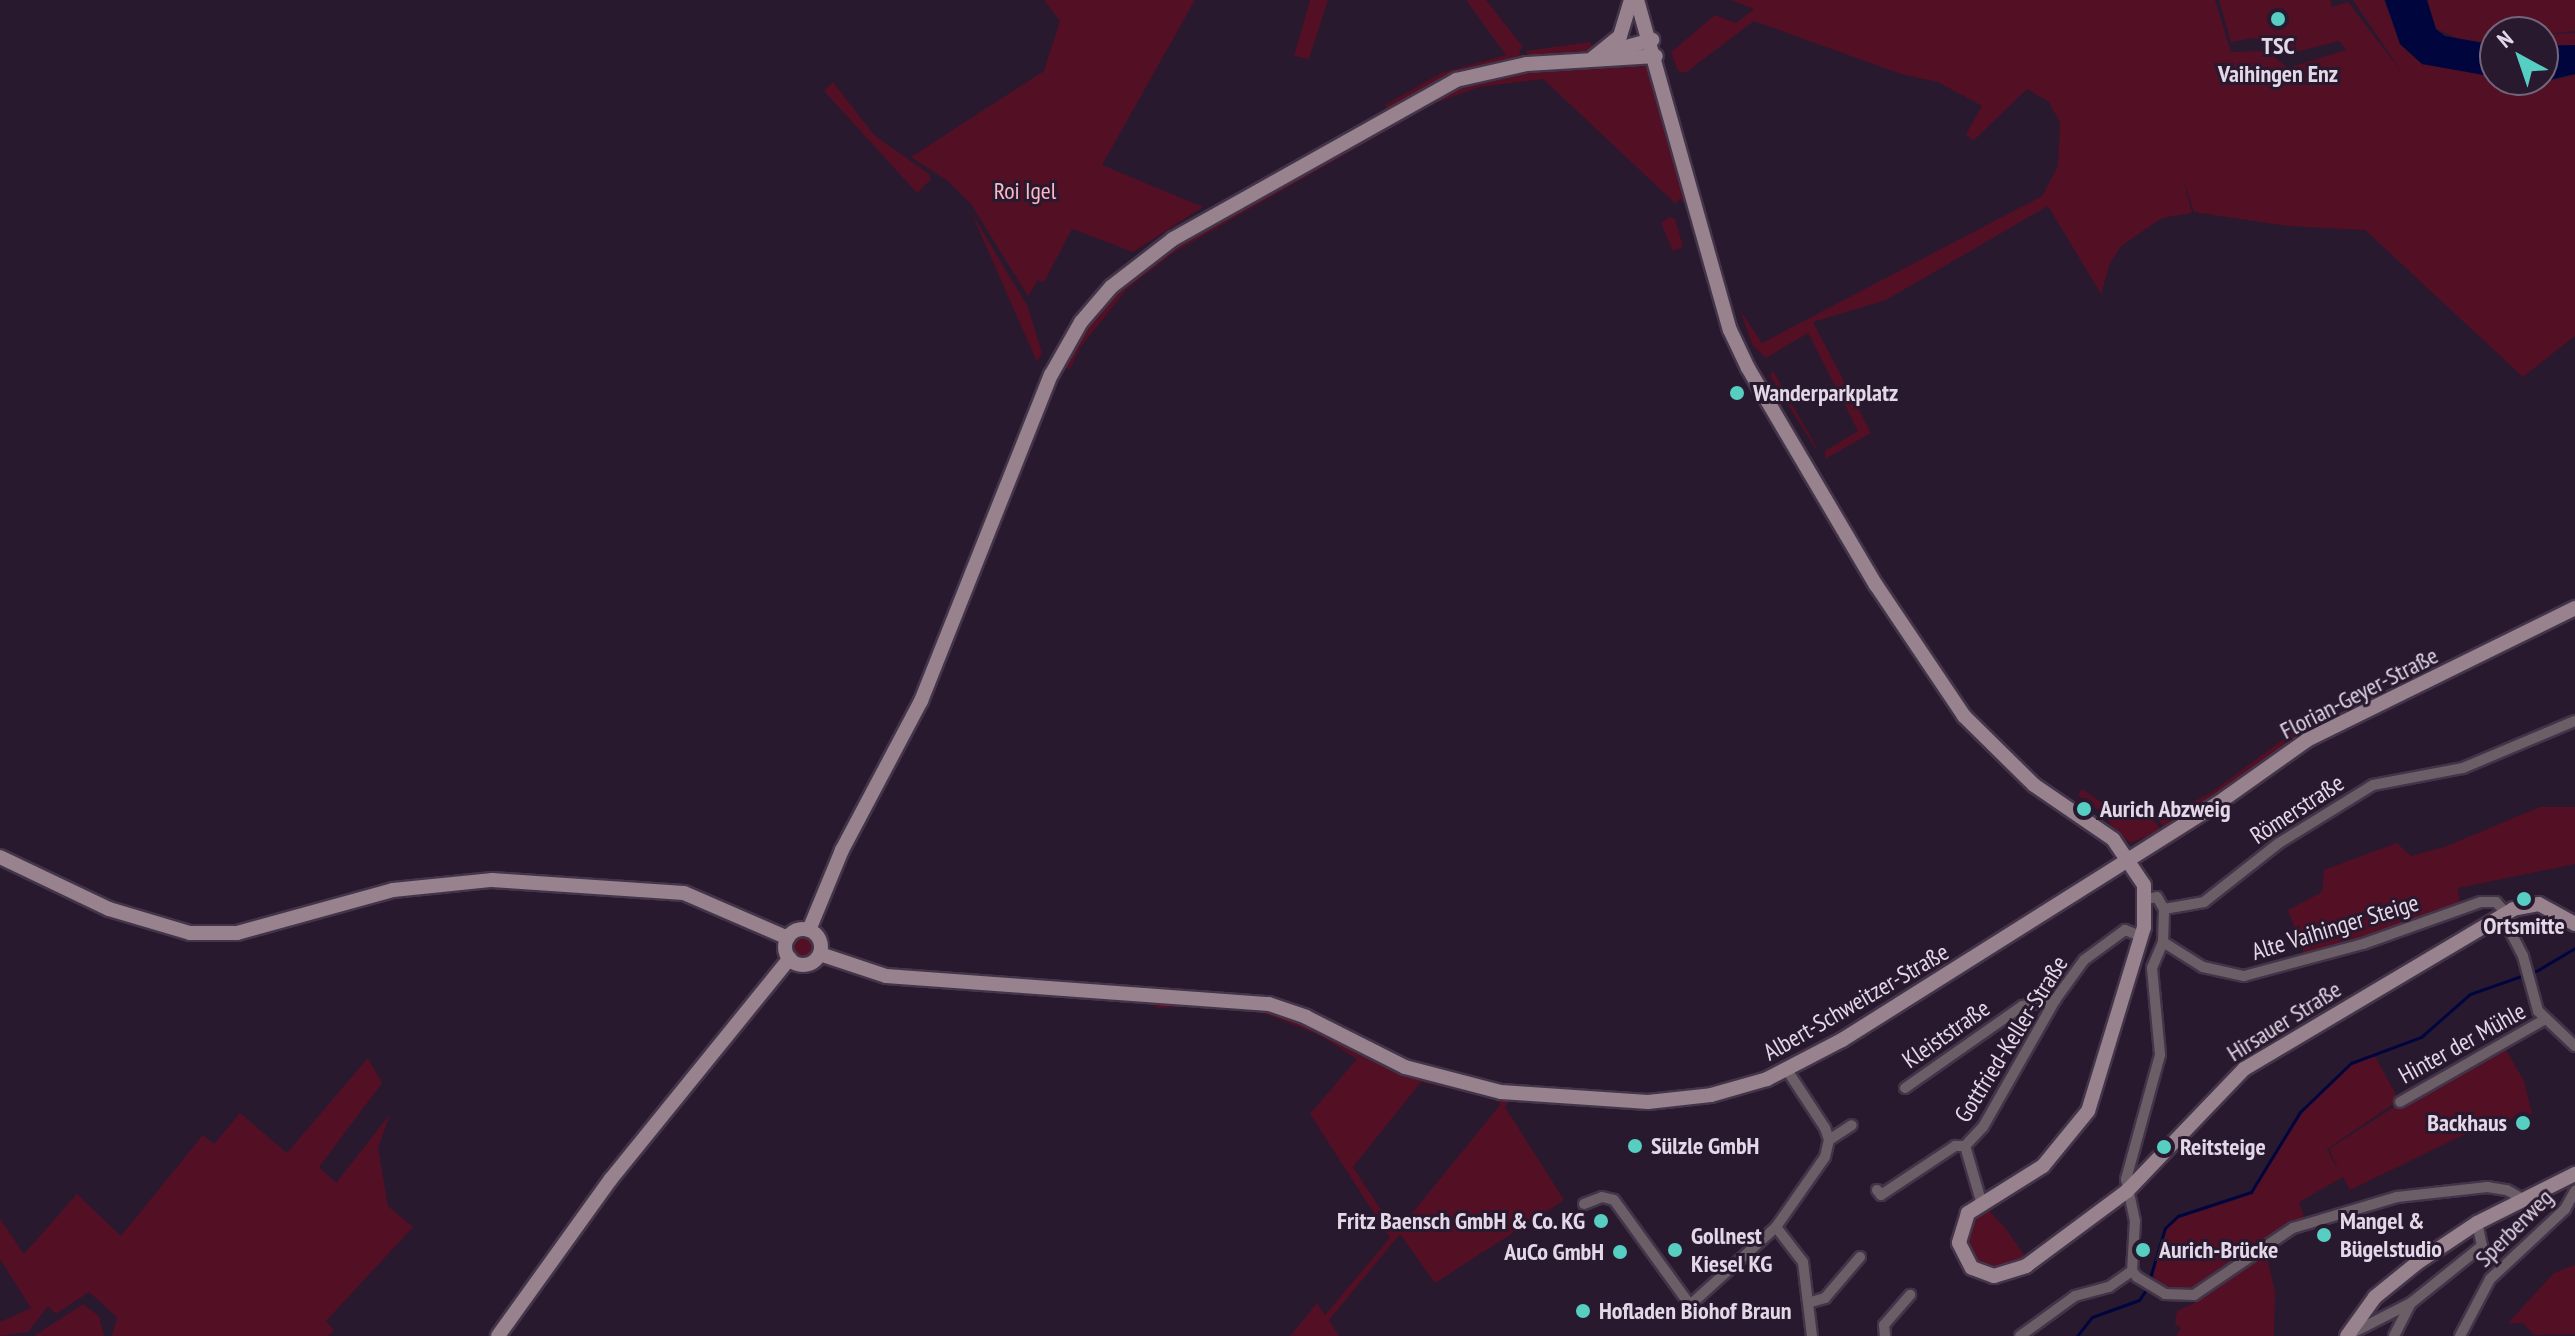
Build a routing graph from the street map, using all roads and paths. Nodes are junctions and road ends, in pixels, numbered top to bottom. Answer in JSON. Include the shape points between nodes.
{"nodes":[{"id":1,"x":1631,"y":0,"type":"edge"},
{"id":2,"x":1637,"y":0,"type":"edge"},
{"id":3,"x":1652,"y":40,"type":"junction"},
{"id":4,"x":1656,"y":56,"type":"junction"},
{"id":5,"x":1593,"y":58,"type":"junction"},
{"id":6,"x":2575,"y":608,"type":"edge"},
{"id":7,"x":2575,"y":721,"type":"edge"},
{"id":8,"x":0,"y":857,"type":"edge"},
{"id":9,"x":2130,"y":858,"type":"junction"},
{"id":10,"x":2146,"y":899,"type":"junction"},
{"id":11,"x":2164,"y":909,"type":"junction"},
{"id":12,"x":2504,"y":914,"type":"junction"},
{"id":13,"x":2575,"y":924,"type":"edge"},
{"id":14,"x":809,"y":930,"type":"junction"},
{"id":15,"x":2141,"y":936,"type":"junction"},
{"id":16,"x":788,"y":938,"type":"junction"},
{"id":17,"x":2163,"y":942,"type":"junction"},
{"id":18,"x":820,"y":954,"type":"junction"},
{"id":19,"x":790,"y":958,"type":"junction"},
{"id":20,"x":2055,"y":1000,"type":"junction"},
{"id":21,"x":2544,"y":1020,"type":"junction"},
{"id":22,"x":2575,"y":1046,"type":"edge"},
{"id":23,"x":1787,"y":1070,"type":"junction"},
{"id":24,"x":1905,"y":1088,"type":"dead end"},
{"id":25,"x":2400,"y":1102,"type":"dead end"},
{"id":26,"x":1852,"y":1125,"type":"dead end"},
{"id":27,"x":1829,"y":1140,"type":"junction"},
{"id":28,"x":1965,"y":1146,"type":"junction"},
{"id":29,"x":2574,"y":1180,"type":"edge"},
{"id":30,"x":1877,"y":1190,"type":"dead end"},
{"id":31,"x":2127,"y":1191,"type":"junction"},
{"id":32,"x":2524,"y":1200,"type":"junction"},
{"id":33,"x":1981,"y":1201,"type":"junction"},
{"id":34,"x":1584,"y":1204,"type":"dead end"},
{"id":35,"x":2477,"y":1223,"type":"junction"},
{"id":36,"x":1776,"y":1227,"type":"junction"},
{"id":37,"x":1860,"y":1257,"type":"dead end"},
{"id":38,"x":2134,"y":1274,"type":"junction"},
{"id":39,"x":1910,"y":1295,"type":"dead end"},
{"id":40,"x":1811,"y":1302,"type":"junction"},
{"id":41,"x":2411,"y":1303,"type":"junction"},
{"id":42,"x":2350,"y":1334,"type":"edge"},
{"id":43,"x":498,"y":1336,"type":"edge"},
{"id":44,"x":1812,"y":1336,"type":"edge"},
{"id":45,"x":1885,"y":1336,"type":"edge"},
{"id":46,"x":2020,"y":1336,"type":"edge"},
{"id":47,"x":2394,"y":1336,"type":"edge"},
{"id":48,"x":2460,"y":1336,"type":"edge"}],
"edges":[{"from":1,"to":5,"type":"main road","via":[[1620,36]]},
{"from":2,"to":3,"type":"main road"},
{"from":3,"to":4,"type":"main road"},
{"from":3,"to":5,"type":"main road"},
{"from":4,"to":5,"type":"main road"},
{"from":4,"to":9,"type":"main road","via":[[1730,330],[1755,381],[1876,585],[1964,716],[2034,785],[2106,834]]},
{"from":5,"to":14,"type":"main road","via":[[1501,67],[1433,90],[1164,245],[1095,304],[1051,375],[921,701],[842,850]]},
{"from":6,"to":9,"type":"main road","name":"Florian-Geyer-Straße","via":[[2319,733]]},
{"from":7,"to":11,"type":"street","name":"Römerstraße","via":[[2463,768],[2373,785],[2279,843],[2204,902]]},
{"from":8,"to":16,"type":"main road","via":[[109,909],[190,933],[237,933],[393,890],[492,880],[684,893]]},
{"from":9,"to":10,"type":"main road","name":"Hirsauer Straße"},
{"from":9,"to":23,"type":"main road","name":"Albert-Schweitzer-Straße","via":[[1922,992]]},
{"from":10,"to":11,"type":"street","via":[[2157,897]]},
{"from":10,"to":15,"type":"main road","name":"Hirsauer Straße"},
{"from":11,"to":17,"type":"street"},
{"from":12,"to":13,"type":"main road","name":"Hirsauer Straße","via":[[2539,904]]},
{"from":12,"to":17,"type":"street","name":"Alte Vaihinger Steige","via":[[2496,902],[2481,902],[2363,944],[2244,976],[2203,967]]},
{"from":12,"to":21,"type":"street"},
{"from":12,"to":31,"type":"main road","name":"Hirsauer Straße","via":[[2244,1069]]},
{"from":14,"to":16,"type":"main road"},
{"from":14,"to":18,"type":"main road","via":[[820,940]]},
{"from":15,"to":20,"type":"street","name":"Gottfried-Keller-Straße","via":[[2125,930],[2104,942]]},
{"from":15,"to":33,"type":"main road","name":"Hirsauer Straße","via":[[2114,1011],[2098,1085],[2082,1120],[2043,1166]]},
{"from":16,"to":19,"type":"main road"},
{"from":17,"to":31,"type":"street","via":[[2152,968],[2160,1055],[2134,1134]]},
{"from":18,"to":19,"type":"main road","via":[[808,964]]},
{"from":18,"to":23,"type":"main road","name":"Albert-Schweitzer-Straße","via":[[857,970],[899,977],[1269,1004],[1306,1017],[1391,1062],[1481,1088],[1540,1096],[1668,1101],[1729,1091]]},
{"from":19,"to":43,"type":"main road","via":[[611,1179]]},
{"from":20,"to":24,"type":"street","name":"Kleiststraße","via":[[2022,1006]]},
{"from":20,"to":28,"type":"street","name":"Gottfried-Keller-Straße","via":[[1983,1127]]},
{"from":21,"to":22,"type":"street"},
{"from":21,"to":25,"type":"street","name":"Hinter der Mühle"},
{"from":23,"to":27,"type":"street"},
{"from":26,"to":27,"type":"street"},
{"from":27,"to":36,"type":"street","via":[[1820,1167]]},
{"from":28,"to":30,"type":"street","via":[[1955,1146],[1881,1195]]},
{"from":28,"to":33,"type":"street","name":"Gottfried-Keller-Straße"},
{"from":29,"to":32,"type":"main road"},
{"from":29,"to":48,"type":"street","name":"Sperberweg","via":[[2565,1209],[2490,1279]]},
{"from":31,"to":33,"type":"main road","name":"Hirsauer Straße","via":[[2026,1266],[1994,1276],[1972,1268],[1959,1243],[1961,1224]]},
{"from":31,"to":38,"type":"street","via":[[2135,1221]]},
{"from":32,"to":35,"type":"main road"},
{"from":32,"to":38,"type":"street","via":[[2487,1187],[2387,1199],[2293,1228],[2194,1295],[2165,1294]]},
{"from":34,"to":36,"type":"street","via":[[1602,1197],[1614,1200],[1690,1305]]},
{"from":35,"to":41,"type":"street","via":[[2482,1246]]},
{"from":35,"to":42,"type":"main road","via":[[2391,1283]]},
{"from":36,"to":40,"type":"street","via":[[1803,1262]]},
{"from":37,"to":40,"type":"street","via":[[1825,1298]]},
{"from":38,"to":46,"type":"street","via":[[2075,1296]]},
{"from":39,"to":45,"type":"street","via":[[1884,1325]]},
{"from":40,"to":44,"type":"street"},
{"from":41,"to":42,"type":"street"},
{"from":41,"to":47,"type":"street"}]}
